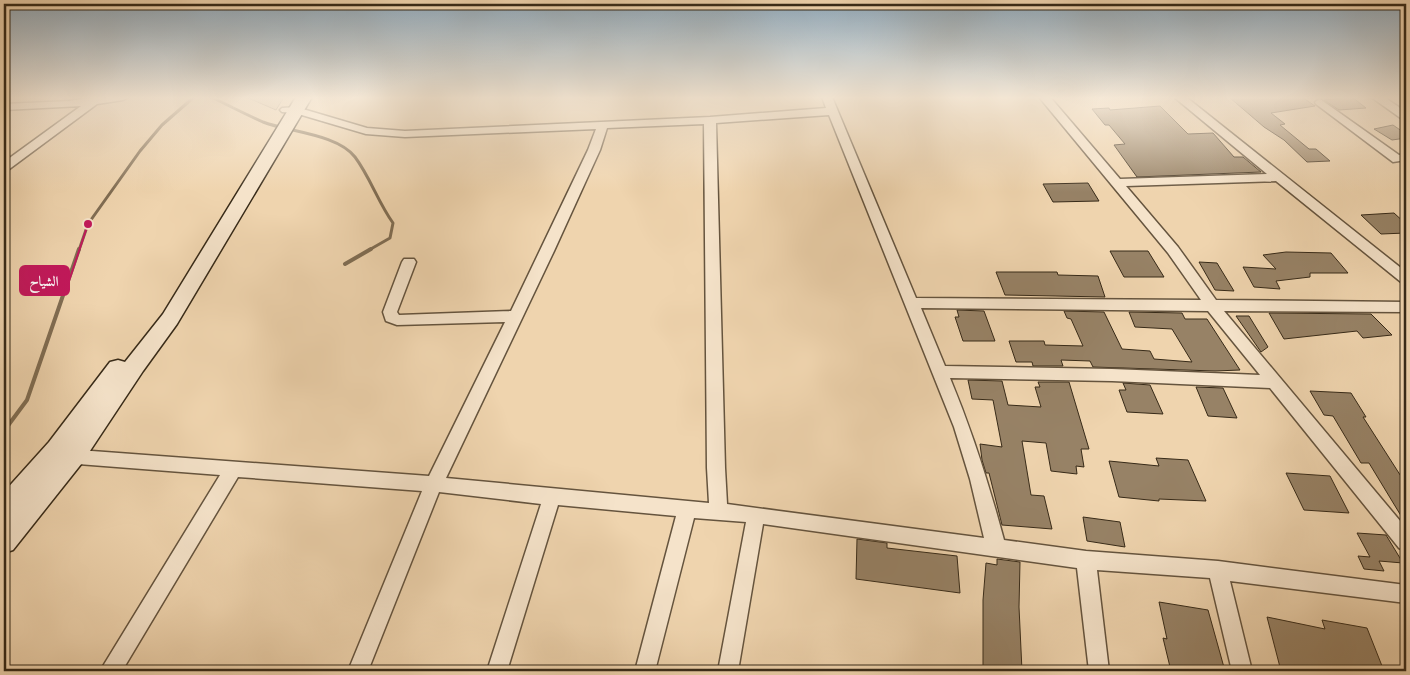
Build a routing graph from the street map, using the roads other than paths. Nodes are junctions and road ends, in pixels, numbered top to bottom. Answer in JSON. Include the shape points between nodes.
{"nodes":[{"id":1,"x":57,"y":128,"type":"edge"},
{"id":2,"x":279,"y":128,"type":"edge"},
{"id":3,"x":359,"y":128,"type":"edge"},
{"id":4,"x":514,"y":128,"type":"edge"},
{"id":5,"x":601,"y":128,"type":"edge"},
{"id":6,"x":710,"y":128,"type":"edge"},
{"id":7,"x":840,"y":128,"type":"edge"},
{"id":8,"x":1071,"y":128,"type":"edge"},
{"id":9,"x":1218,"y":128,"type":"edge"},
{"id":10,"x":1359,"y":128,"type":"edge"},
{"id":11,"x":275,"y":135,"type":"junction"},
{"id":12,"x":1402,"y":158,"type":"edge"},
{"id":13,"x":4,"y":167,"type":"edge"},
{"id":14,"x":1406,"y":170,"type":"edge"},
{"id":15,"x":1279,"y":177,"type":"junction"},
{"id":16,"x":1117,"y":183,"type":"junction"},
{"id":17,"x":409,"y":262,"type":"dead end"},
{"id":18,"x":1406,"y":279,"type":"edge"},
{"id":19,"x":910,"y":303,"type":"junction"},
{"id":20,"x":1213,"y":306,"type":"junction"},
{"id":21,"x":1406,"y":307,"type":"edge"},
{"id":22,"x":515,"y":316,"type":"junction"},
{"id":23,"x":940,"y":372,"type":"junction"},
{"id":24,"x":1275,"y":382,"type":"junction"},
{"id":25,"x":52,"y":455,"type":"junction"},
{"id":26,"x":73,"y":456,"type":"junction"},
{"id":27,"x":234,"y":468,"type":"junction"},
{"id":28,"x":434,"y":484,"type":"junction"},
{"id":29,"x":552,"y":497,"type":"junction"},
{"id":30,"x":686,"y":508,"type":"junction"},
{"id":31,"x":4,"y":510,"type":"edge"},
{"id":32,"x":719,"y":512,"type":"junction"},
{"id":33,"x":756,"y":515,"type":"junction"},
{"id":34,"x":4,"y":540,"type":"edge"},
{"id":35,"x":1406,"y":542,"type":"edge"},
{"id":36,"x":996,"y":547,"type":"junction"},
{"id":37,"x":1086,"y":560,"type":"junction"},
{"id":38,"x":1218,"y":570,"type":"junction"},
{"id":39,"x":1406,"y":594,"type":"edge"},
{"id":40,"x":110,"y":671,"type":"edge"},
{"id":41,"x":358,"y":671,"type":"edge"},
{"id":42,"x":497,"y":671,"type":"edge"},
{"id":43,"x":645,"y":671,"type":"edge"},
{"id":44,"x":728,"y":671,"type":"edge"},
{"id":45,"x":1099,"y":671,"type":"edge"},
{"id":46,"x":1242,"y":671,"type":"edge"}],
"edges":[{"from":1,"to":13,"type":"street"},
{"from":2,"to":11,"type":"main road"},
{"from":3,"to":4,"type":"street","via":[[382,134]]},
{"from":5,"to":22,"type":"street"},
{"from":6,"to":32,"type":"street"},
{"from":7,"to":19,"type":"street"},
{"from":8,"to":16,"type":"street"},
{"from":9,"to":15,"type":"street"},
{"from":10,"to":12,"type":"street"},
{"from":11,"to":25,"type":"main road","via":[[153,325]]},
{"from":11,"to":26,"type":"main road","via":[[170,319]]},
{"from":12,"to":14,"type":"street"},
{"from":15,"to":16,"type":"street"},
{"from":15,"to":18,"type":"street"},
{"from":16,"to":20,"type":"street","via":[[1174,250]]},
{"from":17,"to":22,"type":"street","via":[[390,312],[391,317],[397,320]]},
{"from":19,"to":20,"type":"street"},
{"from":19,"to":23,"type":"street"},
{"from":20,"to":21,"type":"street"},
{"from":20,"to":24,"type":"street"},
{"from":22,"to":28,"type":"street"},
{"from":23,"to":24,"type":"street"},
{"from":23,"to":36,"type":"street","via":[[979,479]]},
{"from":24,"to":35,"type":"street"},
{"from":25,"to":26,"type":"street"},
{"from":25,"to":31,"type":"main road"},
{"from":26,"to":27,"type":"street"},
{"from":26,"to":34,"type":"main road"},
{"from":27,"to":28,"type":"street"},
{"from":27,"to":40,"type":"street"},
{"from":28,"to":29,"type":"street"},
{"from":28,"to":41,"type":"street"},
{"from":29,"to":30,"type":"street"},
{"from":29,"to":42,"type":"street"},
{"from":30,"to":32,"type":"street"},
{"from":30,"to":43,"type":"street"},
{"from":32,"to":33,"type":"street"},
{"from":33,"to":36,"type":"street"},
{"from":33,"to":44,"type":"street"},
{"from":36,"to":37,"type":"street"},
{"from":37,"to":38,"type":"street"},
{"from":37,"to":45,"type":"street"},
{"from":38,"to":39,"type":"street"},
{"from":38,"to":46,"type":"street"}]}
